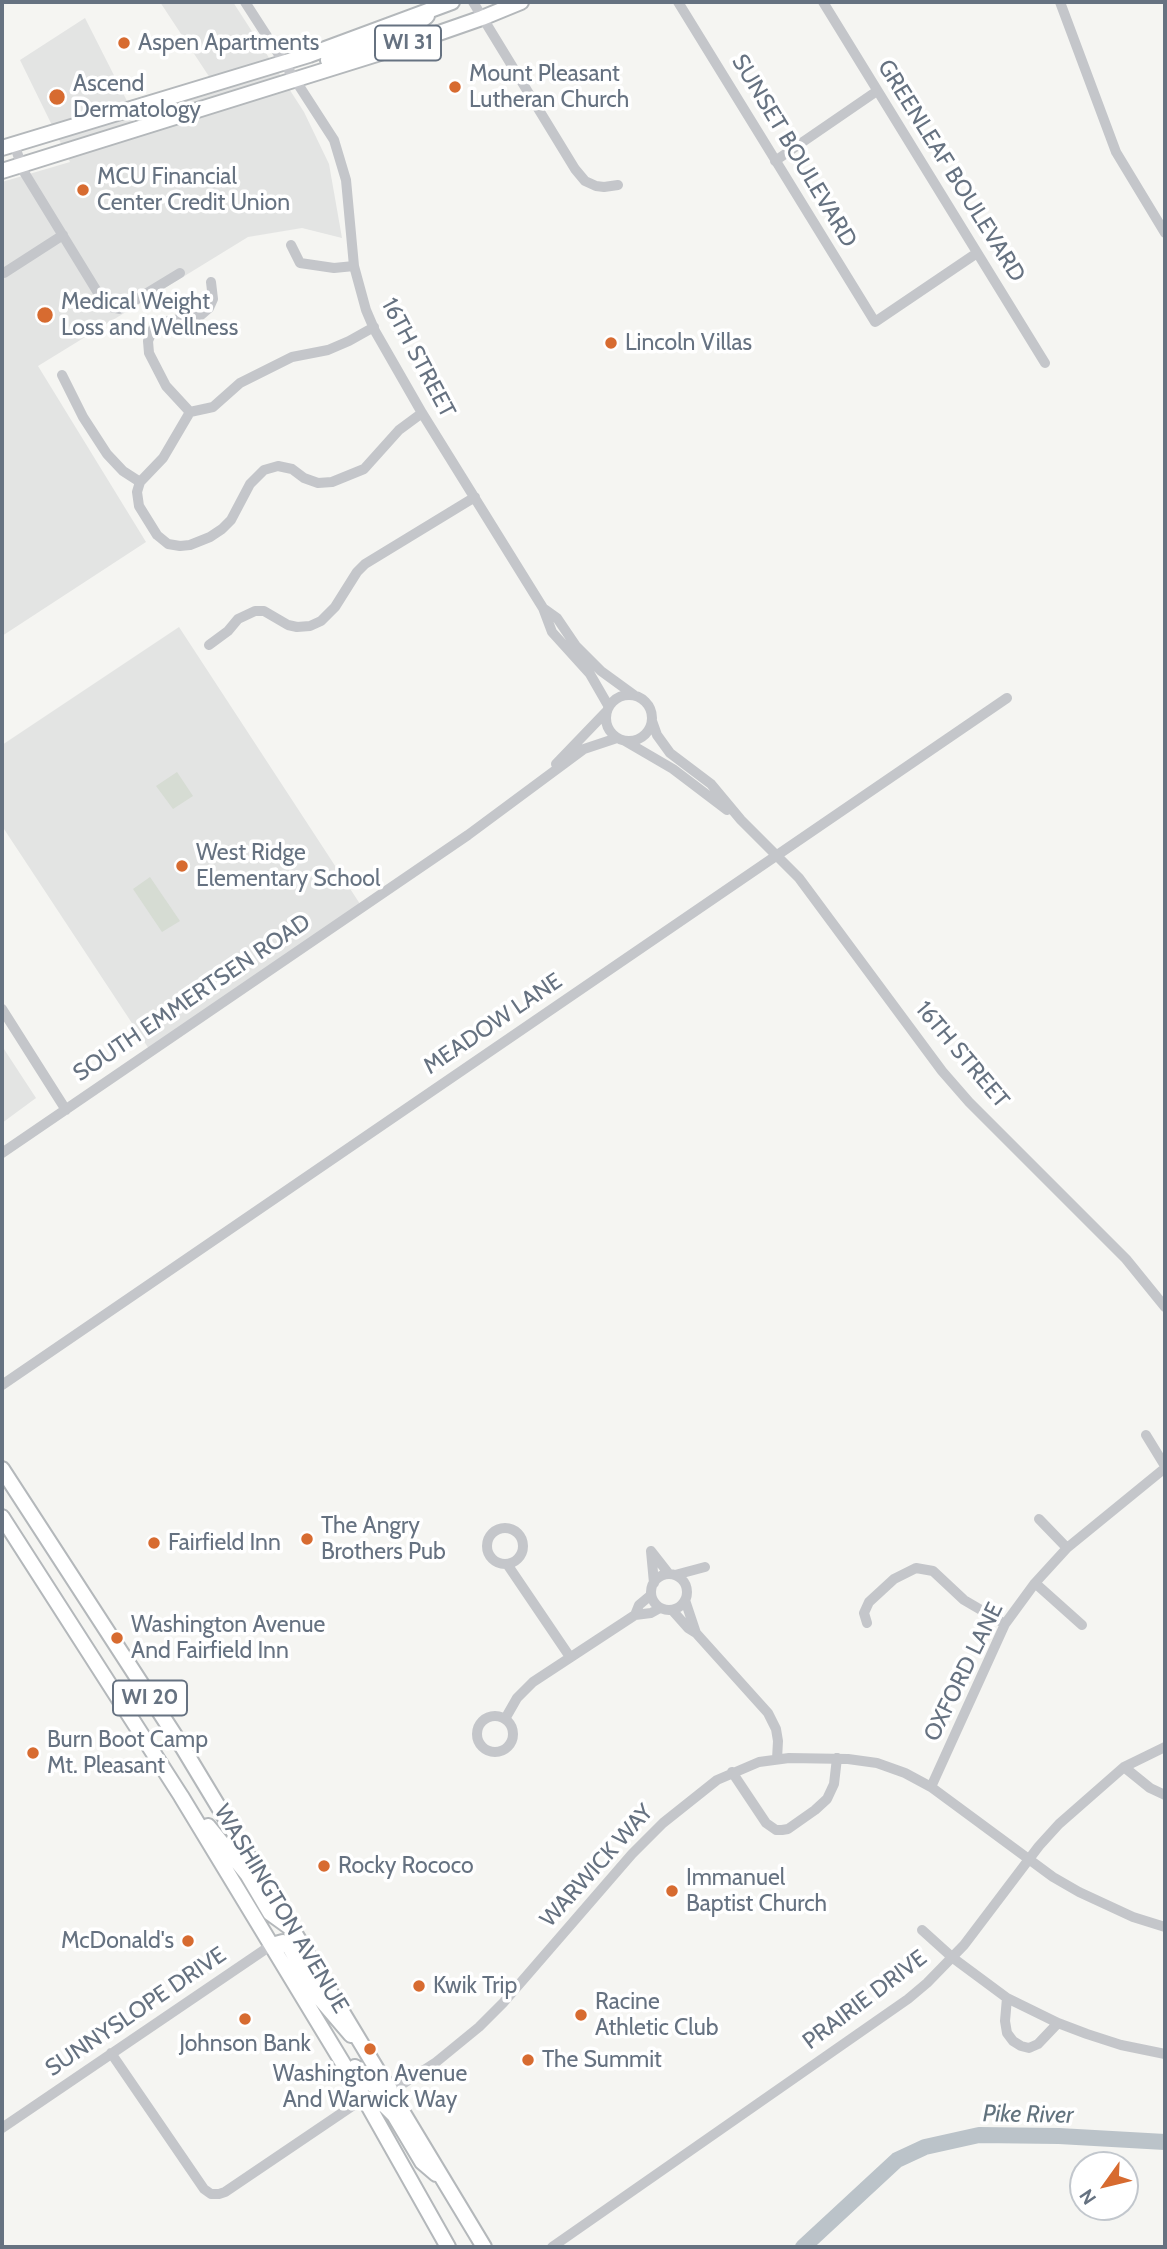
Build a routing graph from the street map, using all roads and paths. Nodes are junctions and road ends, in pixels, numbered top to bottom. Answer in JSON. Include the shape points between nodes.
{"nodes":[{"id":1,"x":245,"y":2,"type":"edge"},
{"id":2,"x":473,"y":2,"type":"edge"},
{"id":3,"x":521,"y":2,"type":"edge"},
{"id":4,"x":678,"y":2,"type":"edge"},
{"id":5,"x":823,"y":2,"type":"edge"},
{"id":6,"x":1060,"y":2,"type":"edge"},
{"id":7,"x":445,"y":5,"type":"edge"},
{"id":8,"x":482,"y":18,"type":"junction"},
{"id":9,"x":283,"y":62,"type":"junction"},
{"id":10,"x":295,"y":81,"type":"junction"},
{"id":11,"x":877,"y":91,"type":"junction"},
{"id":12,"x":184,"y":114,"type":"junction"},
{"id":13,"x":8,"y":146,"type":"edge"},
{"id":14,"x":775,"y":161,"type":"junction"},
{"id":15,"x":21,"y":165,"type":"junction"},
{"id":16,"x":2,"y":171,"type":"edge"},
{"id":17,"x":618,"y":185,"type":"dead end"},
{"id":18,"x":1165,"y":233,"type":"edge"},
{"id":19,"x":63,"y":236,"type":"junction"},
{"id":20,"x":291,"y":246,"type":"dead end"},
{"id":21,"x":977,"y":253,"type":"junction"},
{"id":22,"x":354,"y":266,"type":"junction"},
{"id":23,"x":4,"y":273,"type":"edge"},
{"id":24,"x":180,"y":273,"type":"dead end"},
{"id":25,"x":211,"y":282,"type":"dead end"},
{"id":26,"x":374,"y":327,"type":"junction"},
{"id":27,"x":1045,"y":363,"type":"dead end"},
{"id":28,"x":62,"y":375,"type":"dead end"},
{"id":29,"x":190,"y":412,"type":"junction"},
{"id":30,"x":422,"y":413,"type":"junction"},
{"id":31,"x":140,"y":482,"type":"junction"},
{"id":32,"x":475,"y":497,"type":"junction"},
{"id":33,"x":543,"y":608,"type":"junction"},
{"id":34,"x":209,"y":645,"type":"dead end"},
{"id":35,"x":635,"y":696,"type":"junction"},
{"id":36,"x":1007,"y":698,"type":"dead end"},
{"id":37,"x":608,"y":710,"type":"junction"},
{"id":38,"x":652,"y":721,"type":"junction"},
{"id":39,"x":621,"y":739,"type":"junction"},
{"id":40,"x":543,"y":779,"type":"junction"},
{"id":41,"x":741,"y":820,"type":"junction"},
{"id":42,"x":778,"y":855,"type":"junction"},
{"id":43,"x":2,"y":1009,"type":"edge"},
{"id":44,"x":66,"y":1110,"type":"junction"},
{"id":45,"x":2,"y":1153,"type":"edge"},
{"id":46,"x":1165,"y":1307,"type":"edge"},
{"id":47,"x":2,"y":1385,"type":"edge"},
{"id":48,"x":1146,"y":1436,"type":"dead end"},
{"id":49,"x":1165,"y":1467,"type":"edge"},
{"id":50,"x":2,"y":1469,"type":"edge"},
{"id":51,"x":2,"y":1517,"type":"edge"},
{"id":52,"x":1039,"y":1519,"type":"dead end"},
{"id":53,"x":1067,"y":1548,"type":"junction"},
{"id":54,"x":507,"y":1564,"type":"dead end"},
{"id":55,"x":672,"y":1575,"type":"junction"},
{"id":56,"x":1035,"y":1583,"type":"junction"},
{"id":57,"x":652,"y":1589,"type":"junction"},
{"id":58,"x":686,"y":1594,"type":"junction"},
{"id":59,"x":666,"y":1609,"type":"junction"},
{"id":60,"x":635,"y":1615,"type":"junction"},
{"id":61,"x":867,"y":1623,"type":"dead end"},
{"id":62,"x":1005,"y":1625,"type":"junction"},
{"id":63,"x":1082,"y":1625,"type":"dead end"},
{"id":64,"x":696,"y":1633,"type":"junction"},
{"id":65,"x":570,"y":1657,"type":"junction"},
{"id":66,"x":505,"y":1719,"type":"dead end"},
{"id":67,"x":1165,"y":1747,"type":"edge"},
{"id":68,"x":837,"y":1758,"type":"junction"},
{"id":69,"x":777,"y":1759,"type":"junction"},
{"id":70,"x":1124,"y":1767,"type":"junction"},
{"id":71,"x":732,"y":1772,"type":"junction"},
{"id":72,"x":932,"y":1787,"type":"junction"},
{"id":73,"x":1165,"y":1795,"type":"edge"},
{"id":74,"x":181,"y":1796,"type":"junction"},
{"id":75,"x":1029,"y":1859,"type":"junction"},
{"id":76,"x":1165,"y":1927,"type":"edge"},
{"id":77,"x":293,"y":1930,"type":"junction"},
{"id":78,"x":922,"y":1930,"type":"dead end"},
{"id":79,"x":272,"y":1945,"type":"junction"},
{"id":80,"x":953,"y":1958,"type":"junction"},
{"id":81,"x":1007,"y":1998,"type":"junction"},
{"id":82,"x":312,"y":2012,"type":"junction"},
{"id":83,"x":1058,"y":2023,"type":"junction"},
{"id":84,"x":366,"y":2049,"type":"junction"},
{"id":85,"x":111,"y":2053,"type":"junction"},
{"id":86,"x":1165,"y":2054,"type":"edge"},
{"id":87,"x":390,"y":2089,"type":"junction"},
{"id":88,"x":364,"y":2098,"type":"junction"},
{"id":89,"x":2,"y":2128,"type":"edge"},
{"id":90,"x":445,"y":2182,"type":"junction"},
{"id":91,"x":448,"y":2247,"type":"edge"},
{"id":92,"x":484,"y":2247,"type":"edge"},
{"id":93,"x":552,"y":2247,"type":"edge"}],
"edges":[{"from":1,"to":9,"type":"street","name":"16TH STREET"},
{"from":2,"to":8,"type":"street"},
{"from":3,"to":8,"type":"main road","number":"WI 31"},
{"from":4,"to":14,"type":"street","name":"SUNSET BOULEVARD"},
{"from":5,"to":11,"type":"street","name":"GREENLEAF BOULEVARD"},
{"from":6,"to":18,"type":"street","via":[[1116,152]]},
{"from":7,"to":9,"type":"main road","number":"WI 31"},
{"from":7,"to":10,"type":"main road","via":[[408,31],[311,66]]},
{"from":8,"to":10,"type":"main road","number":"WI 31"},
{"from":8,"to":17,"type":"street","via":[[575,169],[596,186]]},
{"from":9,"to":10,"type":"street","name":"16TH STREET"},
{"from":9,"to":12,"type":"main road","via":[[271,78],[222,93]]},
{"from":9,"to":13,"type":"main road","number":"WI 31"},
{"from":10,"to":12,"type":"main road","number":"WI 31"},
{"from":10,"to":22,"type":"street","name":"16TH STREET","via":[[341,158]]},
{"from":11,"to":14,"type":"street"},
{"from":11,"to":21,"type":"street","name":"GREENLEAF BOULEVARD"},
{"from":12,"to":15,"type":"main road","number":"WI 31"},
{"from":13,"to":15,"type":"street"},
{"from":14,"to":21,"type":"street","name":"SUNSET BOULEVARD","via":[[874,322]]},
{"from":15,"to":16,"type":"main road","number":"WI 31"},
{"from":15,"to":19,"type":"street"},
{"from":19,"to":23,"type":"street"},
{"from":19,"to":24,"type":"street","via":[[106,306],[118,309]]},
{"from":20,"to":22,"type":"street","via":[[300,263]]},
{"from":21,"to":27,"type":"street","name":"GREENLEAF BOULEVARD"},
{"from":22,"to":26,"type":"street","name":"16TH STREET"},
{"from":25,"to":29,"type":"street","via":[[213,299],[201,315],[164,322],[153,329],[148,341],[149,353],[166,386]]},
{"from":26,"to":29,"type":"street","via":[[328,350],[292,358],[240,383],[214,407]]},
{"from":26,"to":30,"type":"street","name":"16TH STREET"},
{"from":28,"to":31,"type":"street","via":[[107,454]]},
{"from":29,"to":31,"type":"street","via":[[163,458]]},
{"from":30,"to":31,"type":"street","via":[[399,430],[364,469],[332,482],[318,483],[278,466],[264,470],[222,529],[190,545],[167,544],[157,535],[139,506]]},
{"from":30,"to":32,"type":"street","name":"16TH STREET"},
{"from":32,"to":33,"type":"street","name":"16TH STREET"},
{"from":32,"to":34,"type":"street","via":[[365,564],[321,621],[298,627],[255,611],[238,619]]},
{"from":33,"to":35,"type":"street","name":"16TH STREET","via":[[557,618],[601,671]]},
{"from":33,"to":37,"type":"street","name":"16TH STREET","via":[[552,632],[590,674]]},
{"from":35,"to":37,"type":"street","via":[[615,699]]},
{"from":35,"to":38,"type":"street","name":"16TH STREET","via":[[649,706]]},
{"from":36,"to":42,"type":"street","name":"MEADOW LANE"},
{"from":37,"to":39,"type":"street","name":"16TH STREET","via":[[607,727]]},
{"from":37,"to":40,"type":"street","name":"SOUTH EMMERTSEN ROAD"},
{"from":38,"to":39,"type":"street","via":[[645,735],[632,741]]},
{"from":38,"to":41,"type":"street","name":"16TH STREET","via":[[670,753],[711,784]]},
{"from":39,"to":40,"type":"street","name":"SOUTH EMMERTSEN ROAD","via":[[584,749]]},
{"from":39,"to":41,"type":"street","name":"16TH STREET","via":[[673,769]]},
{"from":40,"to":44,"type":"street","name":"SOUTH EMMERTSEN ROAD"},
{"from":41,"to":42,"type":"street","name":"16TH STREET"},
{"from":42,"to":46,"type":"street","name":"16TH STREET","via":[[942,1071],[1117,1250]]},
{"from":42,"to":47,"type":"street","name":"MEADOW LANE"},
{"from":43,"to":44,"type":"street"},
{"from":44,"to":45,"type":"street","name":"SOUTH EMMERTSEN ROAD"},
{"from":48,"to":49,"type":"street"},
{"from":49,"to":53,"type":"street","name":"OXFORD LANE"},
{"from":50,"to":77,"type":"main road","name":"WASHINGTON AVENUE","number":"WI 20","via":[[183,1748]]},
{"from":51,"to":74,"type":"main road","name":"WASHINGTON AVENUE","number":"WI 20"},
{"from":52,"to":53,"type":"street"},
{"from":53,"to":56,"type":"street","name":"OXFORD LANE"},
{"from":54,"to":65,"type":"street"},
{"from":55,"to":57,"type":"street","via":[[657,1578]]},
{"from":55,"to":57,"type":"street","via":[[651,1551]]},
{"from":55,"to":58,"type":"street","via":[[684,1583]]},
{"from":55,"to":58,"type":"street","via":[[705,1567]]},
{"from":56,"to":62,"type":"street","name":"OXFORD LANE"},
{"from":56,"to":63,"type":"street"},
{"from":57,"to":59,"type":"street","via":[[653,1600]]},
{"from":57,"to":60,"type":"street"},
{"from":58,"to":59,"type":"street","via":[[682,1605]]},
{"from":58,"to":64,"type":"street"},
{"from":59,"to":60,"type":"street"},
{"from":59,"to":64,"type":"street"},
{"from":60,"to":65,"type":"street"},
{"from":61,"to":62,"type":"street","via":[[864,1613],[869,1602],[894,1579],[916,1569],[933,1571],[964,1600]]},
{"from":62,"to":72,"type":"street","name":"OXFORD LANE"},
{"from":64,"to":69,"type":"street","via":[[773,1720]]},
{"from":65,"to":66,"type":"street","via":[[533,1682]]},
{"from":67,"to":70,"type":"street","name":"PRAIRIE DRIVE"},
{"from":68,"to":69,"type":"street","name":"WARWICK WAY"},
{"from":68,"to":71,"type":"street","via":[[827,1799],[816,1811],[782,1830],[766,1822]]},
{"from":68,"to":72,"type":"street","name":"WARWICK WAY","via":[[892,1768]]},
{"from":69,"to":71,"type":"street","name":"WARWICK WAY"},
{"from":70,"to":73,"type":"street"},
{"from":70,"to":75,"type":"street","name":"PRAIRIE DRIVE","via":[[1059,1824]]},
{"from":71,"to":87,"type":"street","name":"WARWICK WAY","via":[[700,1791],[644,1840],[479,2027],[435,2063]]},
{"from":72,"to":75,"type":"street","name":"WARWICK WAY"},
{"from":74,"to":77,"type":"main road","via":[[239,1862],[270,1913]]},
{"from":74,"to":79,"type":"main road","name":"WASHINGTON AVENUE","number":"WI 20"},
{"from":75,"to":76,"type":"street","name":"WARWICK WAY","via":[[1105,1906]]},
{"from":75,"to":80,"type":"street","name":"PRAIRIE DRIVE"},
{"from":77,"to":79,"type":"street","name":"SUNNYSLOPE DRIVE"},
{"from":77,"to":84,"type":"main road","name":"WASHINGTON AVENUE","number":"WI 20"},
{"from":78,"to":80,"type":"street"},
{"from":79,"to":82,"type":"main road","name":"WASHINGTON AVENUE","number":"WI 20"},
{"from":79,"to":84,"type":"main road","via":[[286,1944],[315,1993]]},
{"from":79,"to":85,"type":"street","name":"SUNNYSLOPE DRIVE"},
{"from":80,"to":81,"type":"street"},
{"from":80,"to":93,"type":"street","name":"PRAIRIE DRIVE","via":[[878,2021]]},
{"from":81,"to":83,"type":"street"},
{"from":81,"to":83,"type":"street","via":[[1007,2033],[1021,2046],[1038,2044]]},
{"from":82,"to":87,"type":"main road","via":[[328,2023],[363,2080]]},
{"from":82,"to":88,"type":"main road","name":"WASHINGTON AVENUE","number":"WI 20"},
{"from":83,"to":86,"type":"street","via":[[1121,2045]]},
{"from":84,"to":87,"type":"main road","name":"WASHINGTON AVENUE","number":"WI 20"},
{"from":85,"to":88,"type":"street","via":[[211,2194],[225,2192]]},
{"from":85,"to":89,"type":"street","name":"SUNNYSLOPE DRIVE"},
{"from":87,"to":90,"type":"main road","name":"WASHINGTON AVENUE","number":"WI 20"},
{"from":88,"to":90,"type":"main road","via":[[394,2115],[422,2162]]},
{"from":88,"to":91,"type":"main road","name":"WASHINGTON AVENUE","number":"WI 20"},
{"from":90,"to":92,"type":"main road","name":"WASHINGTON AVENUE","number":"WI 20"}]}
